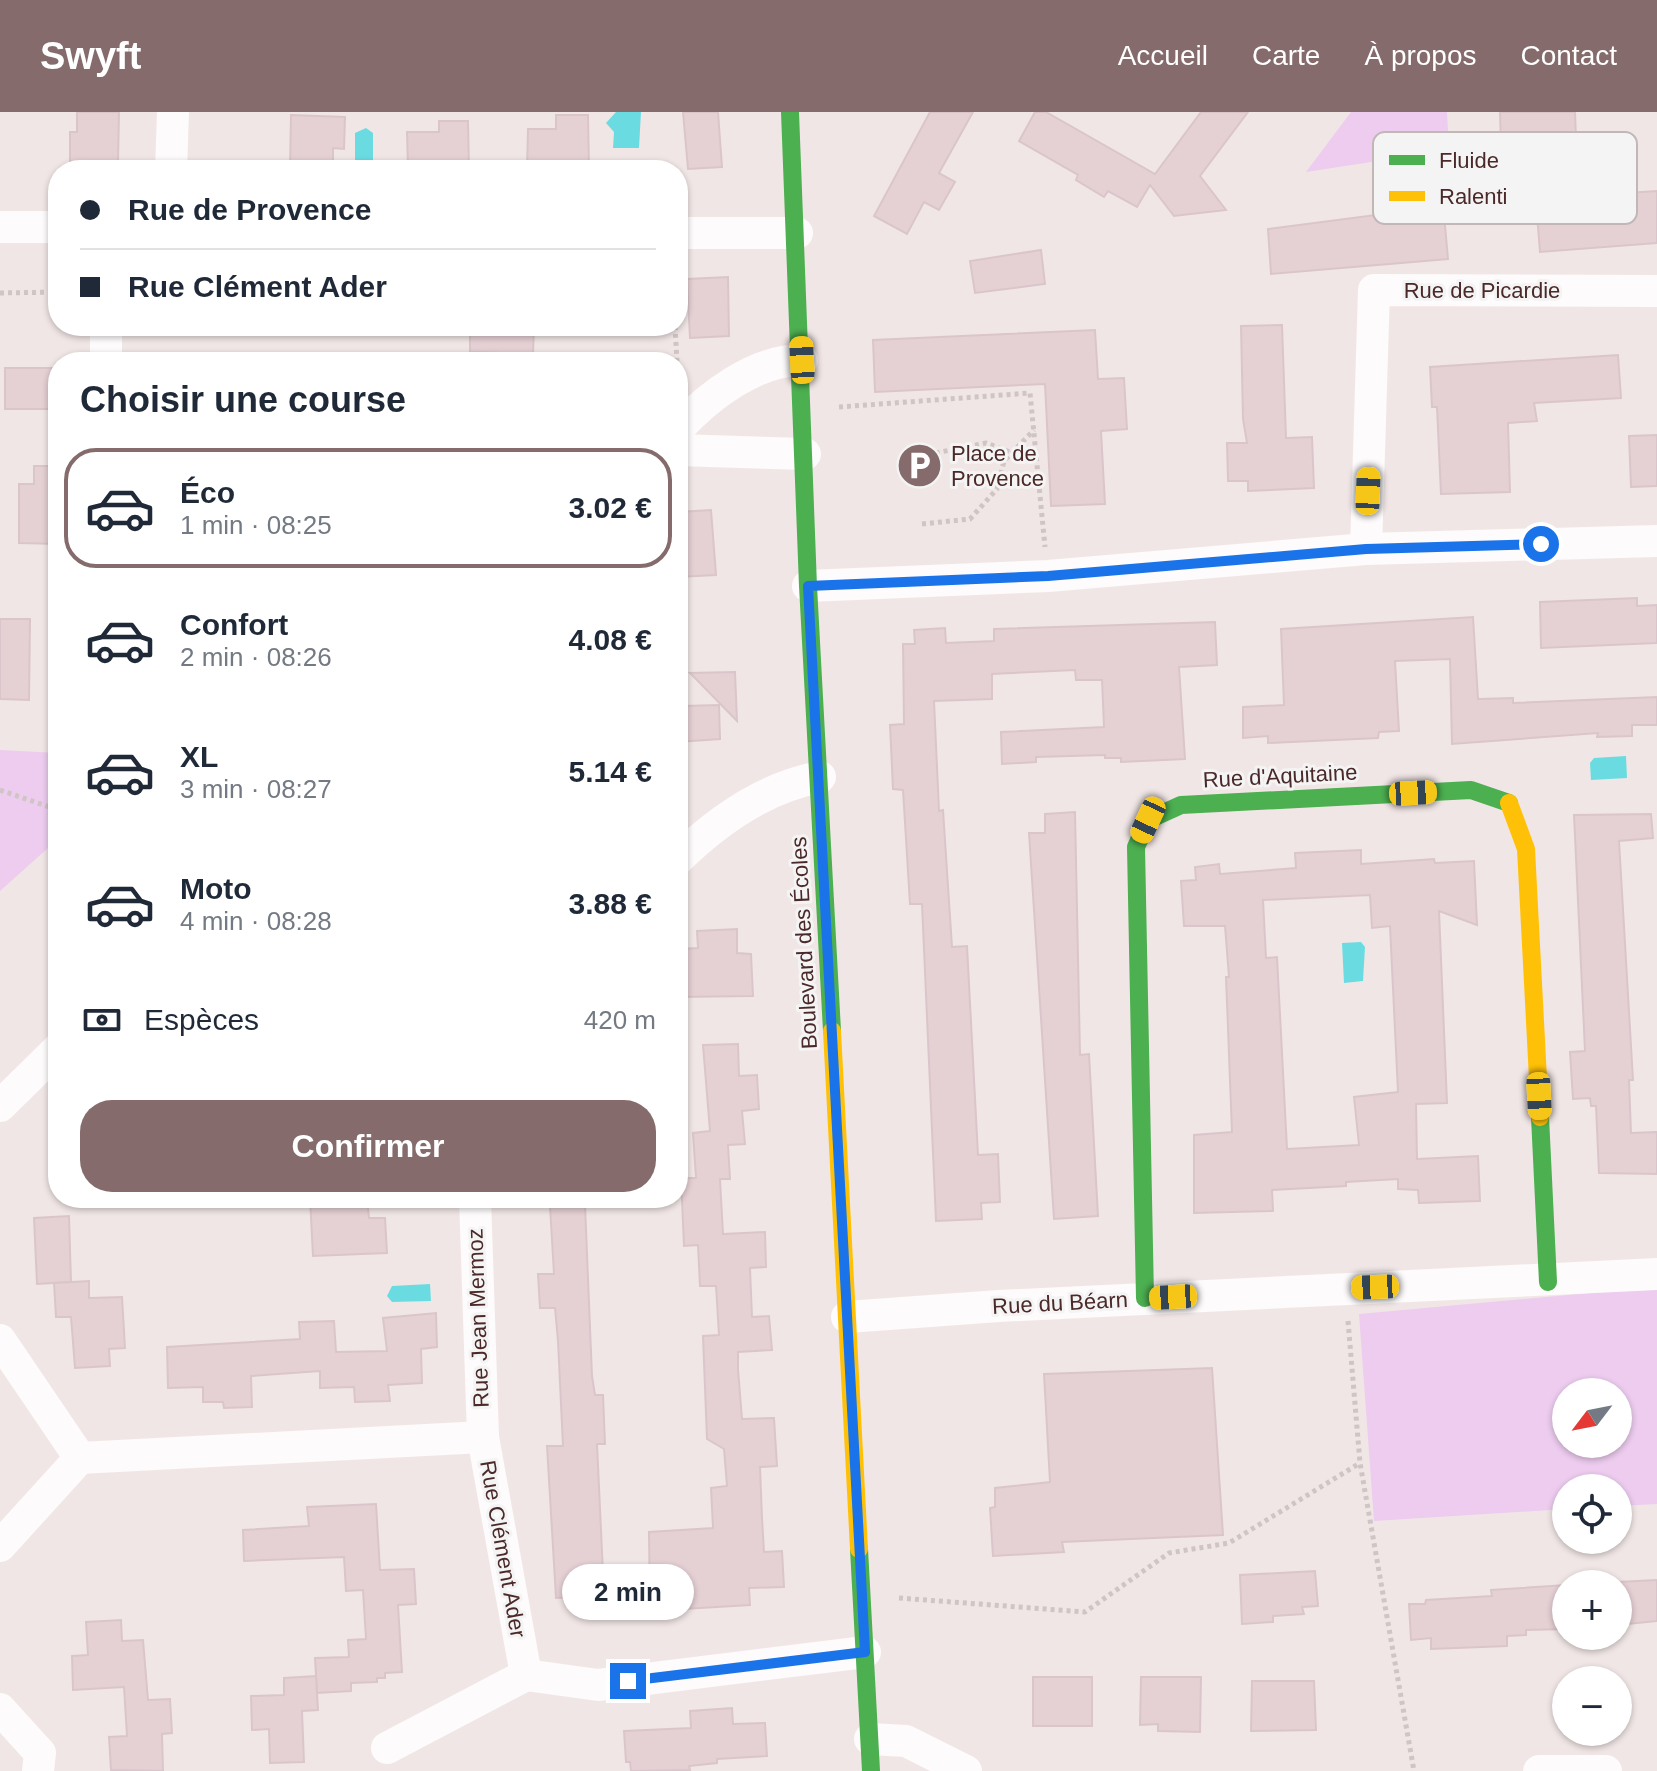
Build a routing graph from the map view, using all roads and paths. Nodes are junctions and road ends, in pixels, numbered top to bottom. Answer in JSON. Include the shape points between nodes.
{"nodes":[{"id":1,"x":173,"y":112,"type":"edge"},
{"id":2,"x":790,"y":112,"type":"edge"},
{"id":3,"x":171,"y":160,"type":"edge"},
{"id":4,"x":0,"y":227,"type":"edge"},
{"id":5,"x":48,"y":227,"type":"edge"},
{"id":6,"x":688,"y":233,"type":"edge"},
{"id":7,"x":797,"y":233,"type":"junction"},
{"id":8,"x":1657,"y":291,"type":"edge"},
{"id":9,"x":48,"y":292,"type":"edge"},
{"id":10,"x":0,"y":293,"type":"edge"},
{"id":11,"x":802,"y":360,"type":"junction"},
{"id":12,"x":803,"y":408,"type":"junction"},
{"id":13,"x":688,"y":418,"type":"edge"},
{"id":14,"x":1034,"y":430,"type":"junction"},
{"id":15,"x":688,"y":450,"type":"edge"},
{"id":16,"x":1012,"y":453,"type":"junction"},
{"id":17,"x":805,"y":454,"type":"junction"},
{"id":18,"x":920,"y":456,"type":"dead end"},
{"id":19,"x":922,"y":524,"type":"dead end"},
{"id":20,"x":1657,"y":541,"type":"edge"},
{"id":21,"x":1366,"y":549,"type":"junction"},
{"id":22,"x":1048,"y":576,"type":"junction"},
{"id":23,"x":808,"y":586,"type":"junction"},
{"id":24,"x":820,"y":777,"type":"junction"},
{"id":25,"x":0,"y":790,"type":"edge"},
{"id":26,"x":48,"y":807,"type":"edge"},
{"id":27,"x":688,"y":849,"type":"edge"},
{"id":28,"x":48,"y":1059,"type":"edge"},
{"id":29,"x":0,"y":1106,"type":"edge"},
{"id":30,"x":475,"y":1208,"type":"edge"},
{"id":31,"x":1657,"y":1274,"type":"edge"},
{"id":32,"x":1548,"y":1282,"type":"junction"},
{"id":33,"x":1346,"y":1287,"type":"junction"},
{"id":34,"x":1145,"y":1298,"type":"junction"},
{"id":35,"x":847,"y":1317,"type":"junction"},
{"id":36,"x":0,"y":1340,"type":"edge"},
{"id":37,"x":483,"y":1437,"type":"junction"},
{"id":38,"x":80,"y":1458,"type":"junction"},
{"id":39,"x":1360,"y":1463,"type":"junction"},
{"id":40,"x":0,"y":1546,"type":"edge"},
{"id":41,"x":892,"y":1598,"type":"dead end"},
{"id":42,"x":865,"y":1652,"type":"junction"},
{"id":43,"x":526,"y":1675,"type":"junction"},
{"id":44,"x":0,"y":1709,"type":"edge"},
{"id":45,"x":870,"y":1739,"type":"junction"},
{"id":46,"x":387,"y":1748,"type":"dead end"},
{"id":47,"x":38,"y":1771,"type":"edge"},
{"id":48,"x":871,"y":1771,"type":"edge"},
{"id":49,"x":966,"y":1771,"type":"edge"},
{"id":50,"x":1414,"y":1771,"type":"edge"},
{"id":51,"x":1539,"y":1771,"type":"edge"},
{"id":52,"x":1606,"y":1771,"type":"edge"}],
"edges":[{"from":1,"to":3,"type":"street"},
{"from":2,"to":7,"type":"street","name":"Boulevard des Écoles"},
{"from":4,"to":5,"type":"street"},
{"from":6,"to":7,"type":"street"},
{"from":7,"to":11,"type":"street","name":"Boulevard des Écoles"},
{"from":8,"to":21,"type":"street","name":"Rue de Picardie","via":[[1374,290]]},
{"from":9,"to":10,"type":"path"},
{"from":11,"to":12,"type":"street","name":"Boulevard des Écoles"},
{"from":11,"to":13,"type":"street","via":[[779,360],[757,368]]},
{"from":12,"to":14,"type":"path","via":[[1030,393]]},
{"from":12,"to":17,"type":"street","name":"Boulevard des Écoles"},
{"from":14,"to":16,"type":"path"},
{"from":14,"to":22,"type":"path"},
{"from":15,"to":17,"type":"street"},
{"from":16,"to":18,"type":"path","via":[[986,443]]},
{"from":16,"to":19,"type":"path","via":[[1004,461],[997,489],[970,519]]},
{"from":17,"to":23,"type":"street","name":"Boulevard des Écoles"},
{"from":20,"to":21,"type":"street"},
{"from":21,"to":22,"type":"street"},
{"from":22,"to":23,"type":"street"},
{"from":23,"to":24,"type":"street","name":"Boulevard des Écoles"},
{"from":24,"to":27,"type":"street","via":[[760,797]]},
{"from":24,"to":35,"type":"street","name":"Boulevard des Écoles"},
{"from":25,"to":26,"type":"path"},
{"from":28,"to":29,"type":"street"},
{"from":30,"to":37,"type":"street","name":"Rue Jean Mermoz"},
{"from":31,"to":32,"type":"street","name":"Rue du Béarn"},
{"from":32,"to":33,"type":"street","name":"Rue du Béarn"},
{"from":32,"to":34,"type":"street","name":"Rue d'Aquitaine","via":[[1526,849],[1511,804],[1471,790],[1181,805],[1148,820],[1136,847]]},
{"from":33,"to":34,"type":"street","name":"Rue du Béarn"},
{"from":33,"to":39,"type":"path"},
{"from":34,"to":35,"type":"street","name":"Rue du Béarn"},
{"from":35,"to":42,"type":"street","name":"Boulevard des Écoles"},
{"from":36,"to":38,"type":"street"},
{"from":37,"to":38,"type":"street","name":"Rue Clément Ader"},
{"from":37,"to":43,"type":"street","name":"Rue Clément Ader"},
{"from":38,"to":40,"type":"street"},
{"from":39,"to":41,"type":"path","via":[[1229,1543],[1169,1553],[1085,1612]]},
{"from":39,"to":50,"type":"path"},
{"from":42,"to":43,"type":"street","via":[[598,1685]]},
{"from":42,"to":45,"type":"street","name":"Boulevard des Écoles"},
{"from":43,"to":46,"type":"street"},
{"from":44,"to":47,"type":"street","via":[[40,1753]]},
{"from":45,"to":48,"type":"street","name":"Boulevard des Écoles"},
{"from":45,"to":49,"type":"street","via":[[906,1741]]},
{"from":51,"to":52,"type":"street"}]}
